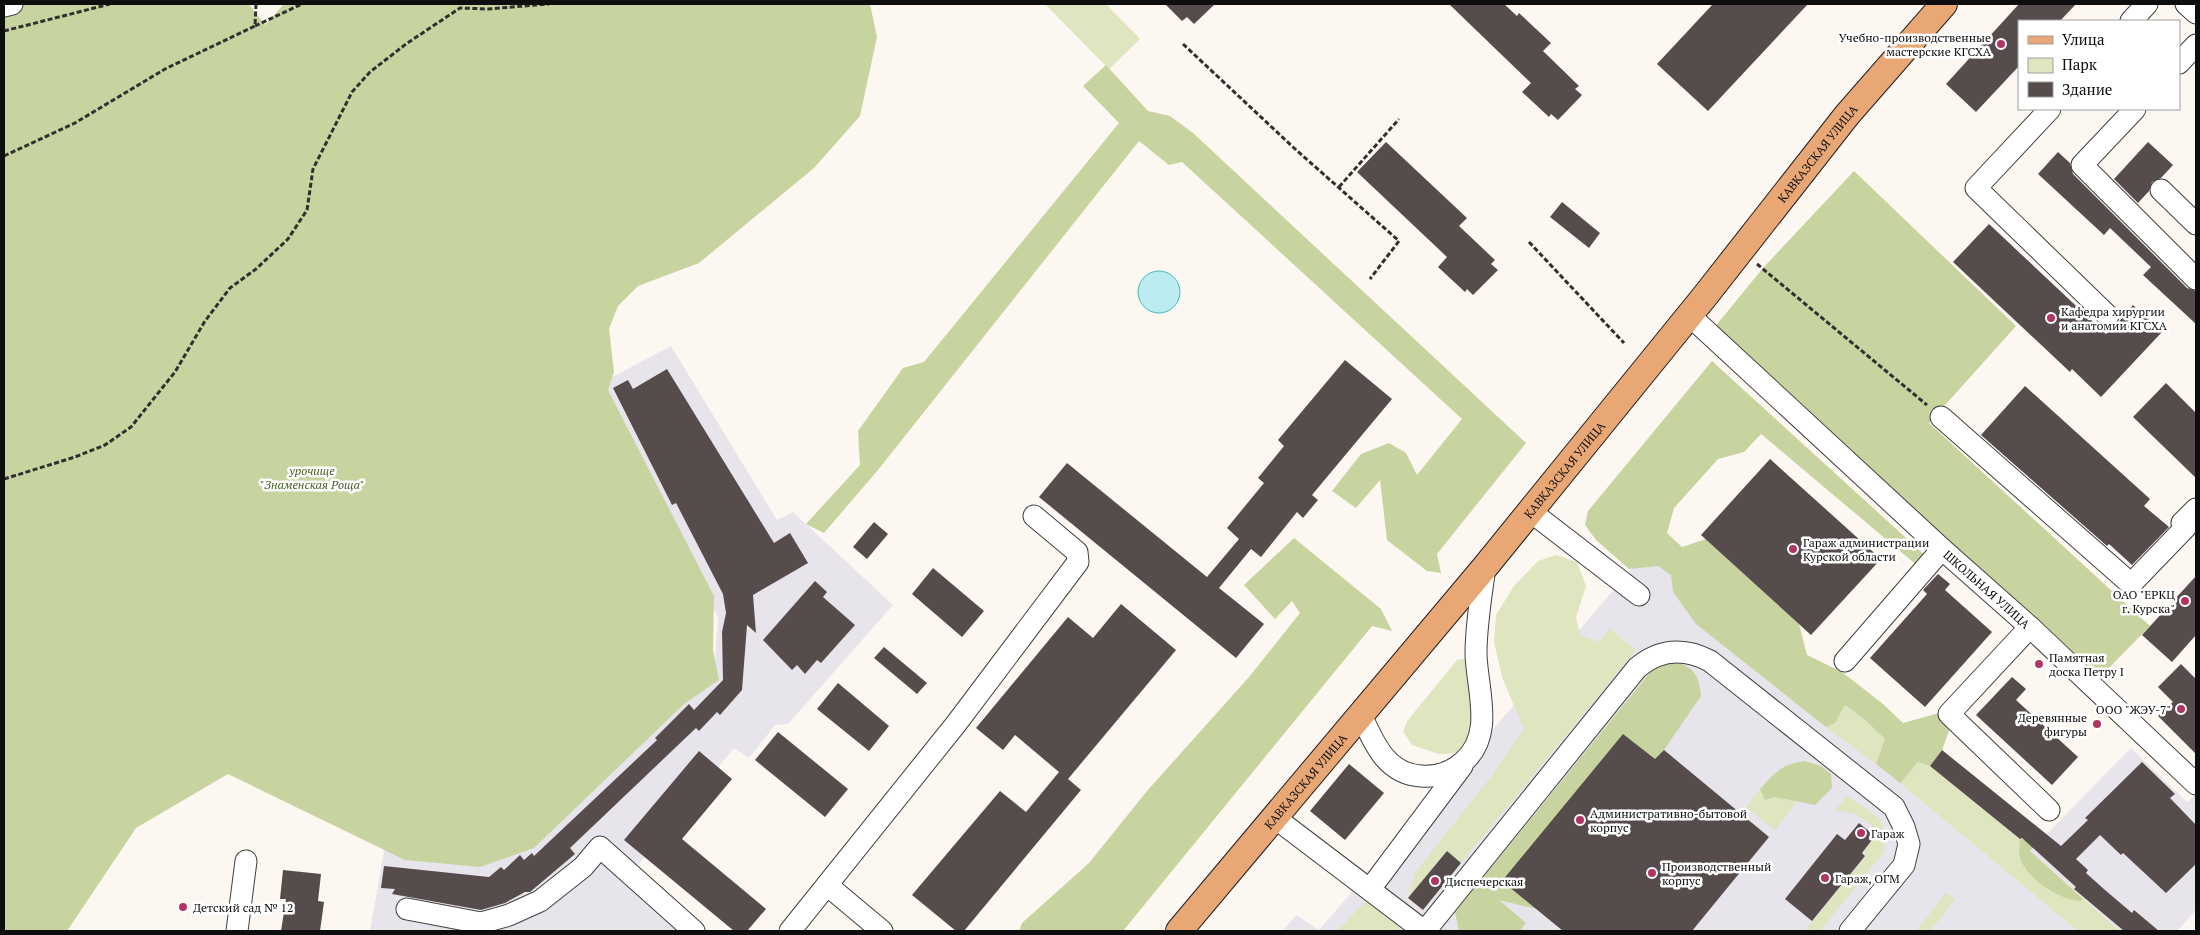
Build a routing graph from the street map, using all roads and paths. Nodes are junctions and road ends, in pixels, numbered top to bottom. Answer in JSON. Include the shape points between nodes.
{"nodes":[{"id":1,"x":12,"y":4,"type":"edge"},
{"id":2,"x":110,"y":4,"type":"edge"},
{"id":3,"x":256,"y":4,"type":"edge"},
{"id":4,"x":302,"y":4,"type":"edge"},
{"id":5,"x":549,"y":4,"type":"edge"},
{"id":6,"x":1944,"y":4,"type":"edge"},
{"id":7,"x":2147,"y":4,"type":"edge"},
{"id":8,"x":2186,"y":4,"type":"edge"},
{"id":9,"x":4,"y":6,"type":"edge"},
{"id":10,"x":2196,"y":13,"type":"edge"},
{"id":11,"x":2132,"y":20,"type":"edge"},
{"id":12,"x":255,"y":26,"type":"junction"},
{"id":13,"x":4,"y":31,"type":"edge"},
{"id":14,"x":1182,"y":44,"type":"dead end"},
{"id":15,"x":2196,"y":45,"type":"edge"},
{"id":16,"x":2180,"y":62,"type":"edge"},
{"id":17,"x":2049,"y":110,"type":"edge"},
{"id":18,"x":2134,"y":110,"type":"edge"},
{"id":19,"x":1399,"y":119,"type":"dead end"},
{"id":20,"x":4,"y":156,"type":"edge"},
{"id":21,"x":1339,"y":187,"type":"junction"},
{"id":22,"x":2161,"y":190,"type":"dead end"},
{"id":23,"x":2196,"y":224,"type":"edge"},
{"id":24,"x":1529,"y":242,"type":"dead end"},
{"id":25,"x":1739,"y":250,"type":"junction"},
{"id":26,"x":1370,"y":279,"type":"dead end"},
{"id":27,"x":2196,"y":279,"type":"edge"},
{"id":28,"x":1689,"y":315,"type":"junction"},
{"id":29,"x":2108,"y":316,"type":"dead end"},
{"id":30,"x":1624,"y":343,"type":"dead end"},
{"id":31,"x":1941,"y":417,"type":"joint"},
{"id":32,"x":4,"y":479,"type":"edge"},
{"id":33,"x":2196,"y":509,"type":"edge"},
{"id":34,"x":1530,"y":511,"type":"junction"},
{"id":35,"x":1034,"y":516,"type":"dead end"},
{"id":36,"x":1942,"y":549,"type":"junction"},
{"id":37,"x":1485,"y":567,"type":"junction"},
{"id":38,"x":1638,"y":595,"type":"dead end"},
{"id":39,"x":2030,"y":627,"type":"junction"},
{"id":40,"x":1845,"y":660,"type":"dead end"},
{"id":41,"x":1361,"y":715,"type":"junction"},
{"id":42,"x":1466,"y":760,"type":"junction"},
{"id":43,"x":2196,"y":784,"type":"edge"},
{"id":44,"x":2049,"y":810,"type":"dead end"},
{"id":45,"x":1274,"y":817,"type":"junction"},
{"id":46,"x":246,"y":862,"type":"dead end"},
{"id":47,"x":827,"y":885,"type":"junction"},
{"id":48,"x":1370,"y":889,"type":"junction"},
{"id":49,"x":407,"y":910,"type":"dead end"},
{"id":50,"x":237,"y":931,"type":"edge"},
{"id":51,"x":694,"y":931,"type":"edge"},
{"id":52,"x":790,"y":931,"type":"edge"},
{"id":53,"x":882,"y":931,"type":"edge"},
{"id":54,"x":1179,"y":931,"type":"edge"},
{"id":55,"x":1424,"y":931,"type":"edge"},
{"id":56,"x":1850,"y":931,"type":"edge"}],
"edges":[{"from":1,"to":9,"type":"street"},
{"from":2,"to":13,"type":"path"},
{"from":3,"to":12,"type":"path"},
{"from":4,"to":12,"type":"path"},
{"from":5,"to":32,"type":"path","via":[[460,8],[370,72],[352,92],[313,169],[307,210],[288,239],[230,288],[175,372],[131,427],[105,445]]},
{"from":6,"to":25,"type":"main road","name":"КАВКАЗСКАЯ УЛИЦА","via":[[1847,115]]},
{"from":7,"to":11,"type":"street"},
{"from":8,"to":10,"type":"street"},
{"from":12,"to":20,"type":"path","via":[[165,69],[74,123]]},
{"from":14,"to":21,"type":"path"},
{"from":15,"to":16,"type":"street"},
{"from":17,"to":29,"type":"street","via":[[1976,188]]},
{"from":18,"to":27,"type":"street","via":[[2082,165]]},
{"from":19,"to":21,"type":"path"},
{"from":21,"to":26,"type":"path","via":[[1400,241]]},
{"from":22,"to":23,"type":"street"},
{"from":24,"to":30,"type":"path"},
{"from":25,"to":28,"type":"main road","name":"КАВКАЗСКАЯ УЛИЦА"},
{"from":25,"to":31,"type":"path"},
{"from":28,"to":34,"type":"main road","name":"КАВКАЗСКАЯ УЛИЦА"},
{"from":28,"to":36,"type":"street","name":"ШКОЛЬНАЯ УЛИЦА"},
{"from":31,"to":33,"type":"street","via":[[2131,584],[2186,527],[2182,523]]},
{"from":34,"to":37,"type":"main road","name":"КАВКАЗСКАЯ УЛИЦА"},
{"from":34,"to":38,"type":"street"},
{"from":35,"to":47,"type":"street","via":[[1077,552],[1078,562],[956,724]]},
{"from":36,"to":39,"type":"street","name":"ШКОЛЬНАЯ УЛИЦА"},
{"from":36,"to":40,"type":"street"},
{"from":37,"to":41,"type":"main road","name":"КАВКАЗСКАЯ УЛИЦА"},
{"from":37,"to":42,"type":"street","via":[[1476,636],[1482,721],[1478,742]]},
{"from":39,"to":43,"type":"street","name":"ШКОЛЬНАЯ УЛИЦА"},
{"from":39,"to":44,"type":"street","via":[[1950,714]]},
{"from":41,"to":42,"type":"street","via":[[1380,754],[1406,774],[1438,775]]},
{"from":41,"to":45,"type":"main road","name":"КАВКАЗСКАЯ УЛИЦА"},
{"from":42,"to":48,"type":"street"},
{"from":45,"to":48,"type":"street"},
{"from":45,"to":54,"type":"main road","name":"КАВКАЗСКАЯ УЛИЦА"},
{"from":46,"to":50,"type":"street"},
{"from":47,"to":52,"type":"street"},
{"from":47,"to":53,"type":"street"},
{"from":48,"to":55,"type":"street"},
{"from":49,"to":51,"type":"street","via":[[481,923],[509,915],[540,901],[583,867],[600,847]]},
{"from":55,"to":56,"type":"street","via":[[1637,668],[1656,655],[1678,651],[1700,655],[1710,661],[1894,807],[1909,844],[1904,865]]}]}
